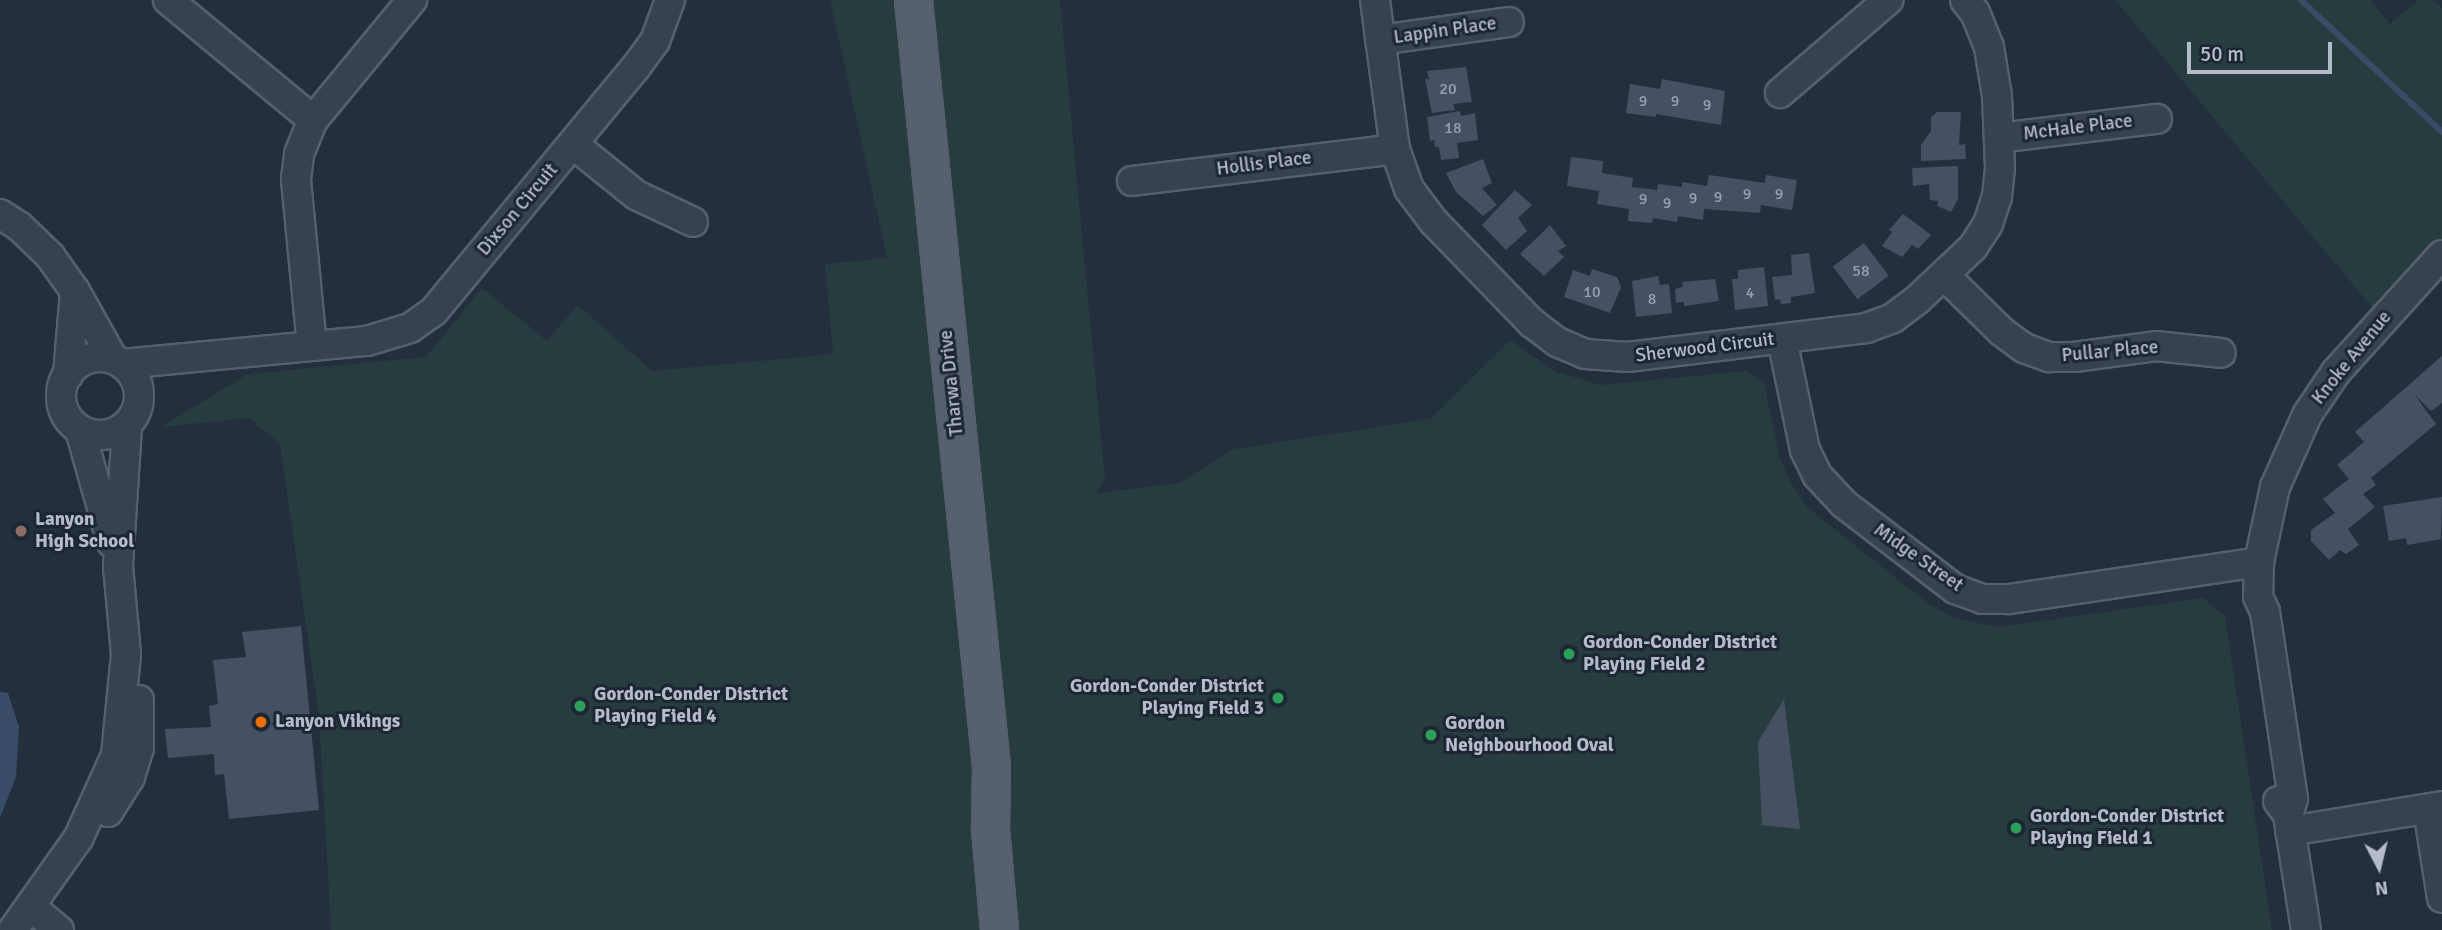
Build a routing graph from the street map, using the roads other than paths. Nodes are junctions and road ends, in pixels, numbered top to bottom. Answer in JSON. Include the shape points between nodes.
{"nodes":[{"id":1,"x":167,"y":0,"type":"edge"},
{"id":2,"x":412,"y":0,"type":"edge"},
{"id":3,"x":670,"y":0,"type":"edge"},
{"id":4,"x":913,"y":0,"type":"edge"},
{"id":5,"x":1375,"y":0,"type":"edge"},
{"id":6,"x":1888,"y":0,"type":"edge"},
{"id":7,"x":1965,"y":0,"type":"edge"},
{"id":8,"x":1509,"y":22,"type":"dead end"},
{"id":9,"x":1380,"y":40,"type":"junction"},
{"id":10,"x":1780,"y":93,"type":"dead end"},
{"id":11,"x":2157,"y":119,"type":"dead end"},
{"id":12,"x":313,"y":120,"type":"junction"},
{"id":13,"x":1999,"y":138,"type":"junction"},
{"id":14,"x":573,"y":144,"type":"junction"},
{"id":15,"x":1395,"y":149,"type":"junction"},
{"id":16,"x":1132,"y":181,"type":"dead end"},
{"id":17,"x":0,"y":214,"type":"edge"},
{"id":18,"x":693,"y":222,"type":"dead end"},
{"id":19,"x":2442,"y":254,"type":"edge"},
{"id":20,"x":1944,"y":275,"type":"junction"},
{"id":21,"x":75,"y":290,"type":"junction"},
{"id":22,"x":1782,"y":339,"type":"junction"},
{"id":23,"x":312,"y":346,"type":"junction"},
{"id":24,"x":2221,"y":353,"type":"dead end"},
{"id":25,"x":214,"y":356,"type":"junction"},
{"id":26,"x":117,"y":362,"type":"junction"},
{"id":27,"x":68,"y":375,"type":"junction"},
{"id":28,"x":133,"y":416,"type":"junction"},
{"id":29,"x":80,"y":430,"type":"junction"},
{"id":30,"x":2259,"y":562,"type":"junction"},
{"id":31,"x":118,"y":566,"type":"junction"},
{"id":32,"x":991,"y":766,"type":"junction"},
{"id":33,"x":2435,"y":807,"type":"edge"},
{"id":34,"x":2289,"y":823,"type":"junction"},
{"id":35,"x":2442,"y":898,"type":"edge"},
{"id":36,"x":30,"y":906,"type":"junction"},
{"id":37,"x":13,"y":930,"type":"edge"},
{"id":38,"x":59,"y":930,"type":"edge"},
{"id":39,"x":999,"y":930,"type":"edge"},
{"id":40,"x":1017,"y":930,"type":"edge"},
{"id":41,"x":2306,"y":930,"type":"edge"}],
"edges":[{"from":1,"to":12,"type":"street"},
{"from":2,"to":12,"type":"street"},
{"from":3,"to":14,"type":"street","name":"Dixson Circuit","via":[[655,41]]},
{"from":4,"to":32,"type":"main road","name":"Tharwa Drive"},
{"from":5,"to":9,"type":"street","name":"Sherwood Circuit"},
{"from":6,"to":10,"type":"street"},
{"from":7,"to":13,"type":"street","name":"Sherwood Circuit","via":[[1989,47]]},
{"from":8,"to":9,"type":"street","name":"Lappin Place"},
{"from":9,"to":15,"type":"street","name":"Sherwood Circuit"},
{"from":11,"to":13,"type":"street","name":"McHale Place"},
{"from":12,"to":23,"type":"street","via":[[299,154],[296,179]]},
{"from":13,"to":20,"type":"street","name":"Sherwood Circuit","via":[[1997,197],[1988,224],[1973,247]]},
{"from":14,"to":18,"type":"street","via":[[636,195]]},
{"from":14,"to":23,"type":"street","name":"Dixson Circuit","via":[[434,311],[396,335]]},
{"from":15,"to":16,"type":"street","name":"Hollis Place"},
{"from":15,"to":22,"type":"street","name":"Sherwood Circuit","via":[[1409,189],[1434,222],[1532,323],[1557,342],[1585,354],[1628,357]]},
{"from":17,"to":21,"type":"street","via":[[50,256]]},
{"from":19,"to":30,"type":"street","name":"Knoke Avenue","via":[[2336,372],[2307,415],[2275,487]]},
{"from":20,"to":22,"type":"street","name":"Sherwood Circuit","via":[[1893,318],[1866,328]]},
{"from":20,"to":24,"type":"street","name":"Pullar Place","via":[[2002,332],[2024,348],[2049,357],[2156,346]]},
{"from":21,"to":26,"type":"street"},
{"from":21,"to":27,"type":"street"},
{"from":22,"to":30,"type":"street","name":"Midge Street","via":[[1805,450],[1817,475],[1844,504],[1955,589],[1982,598],[2009,599]]},
{"from":23,"to":25,"type":"street","name":"Dixson Circuit"},
{"from":25,"to":26,"type":"street","name":"Dixson Circuit"},
{"from":25,"to":28,"type":"street","name":"Dixson Circuit","via":[[175,370],[152,389]]},
{"from":26,"to":27,"type":"street","via":[[93,358]]},
{"from":26,"to":28,"type":"street","via":[[139,388]]},
{"from":27,"to":29,"type":"street","via":[[62,390],[63,408]]},
{"from":28,"to":29,"type":"street","via":[[119,431],[99,435]]},
{"from":28,"to":31,"type":"street"},
{"from":29,"to":31,"type":"street"},
{"from":30,"to":34,"type":"street","name":"Knoke Avenue","via":[[2258,596],[2265,612],[2293,799]]},
{"from":31,"to":36,"type":"street","via":[[126,653],[138,685],[139,748],[123,790],[107,814],[79,837]]},
{"from":32,"to":39,"type":"main road","name":"Tharwa Drive","via":[[990,829]]},
{"from":32,"to":40,"type":"main road","name":"Tharwa Drive","via":[[1005,828]]},
{"from":33,"to":34,"type":"street"},
{"from":33,"to":35,"type":"street"},
{"from":34,"to":41,"type":"street","name":"Knoke Avenue"},
{"from":36,"to":37,"type":"street"},
{"from":36,"to":38,"type":"street"}]}
